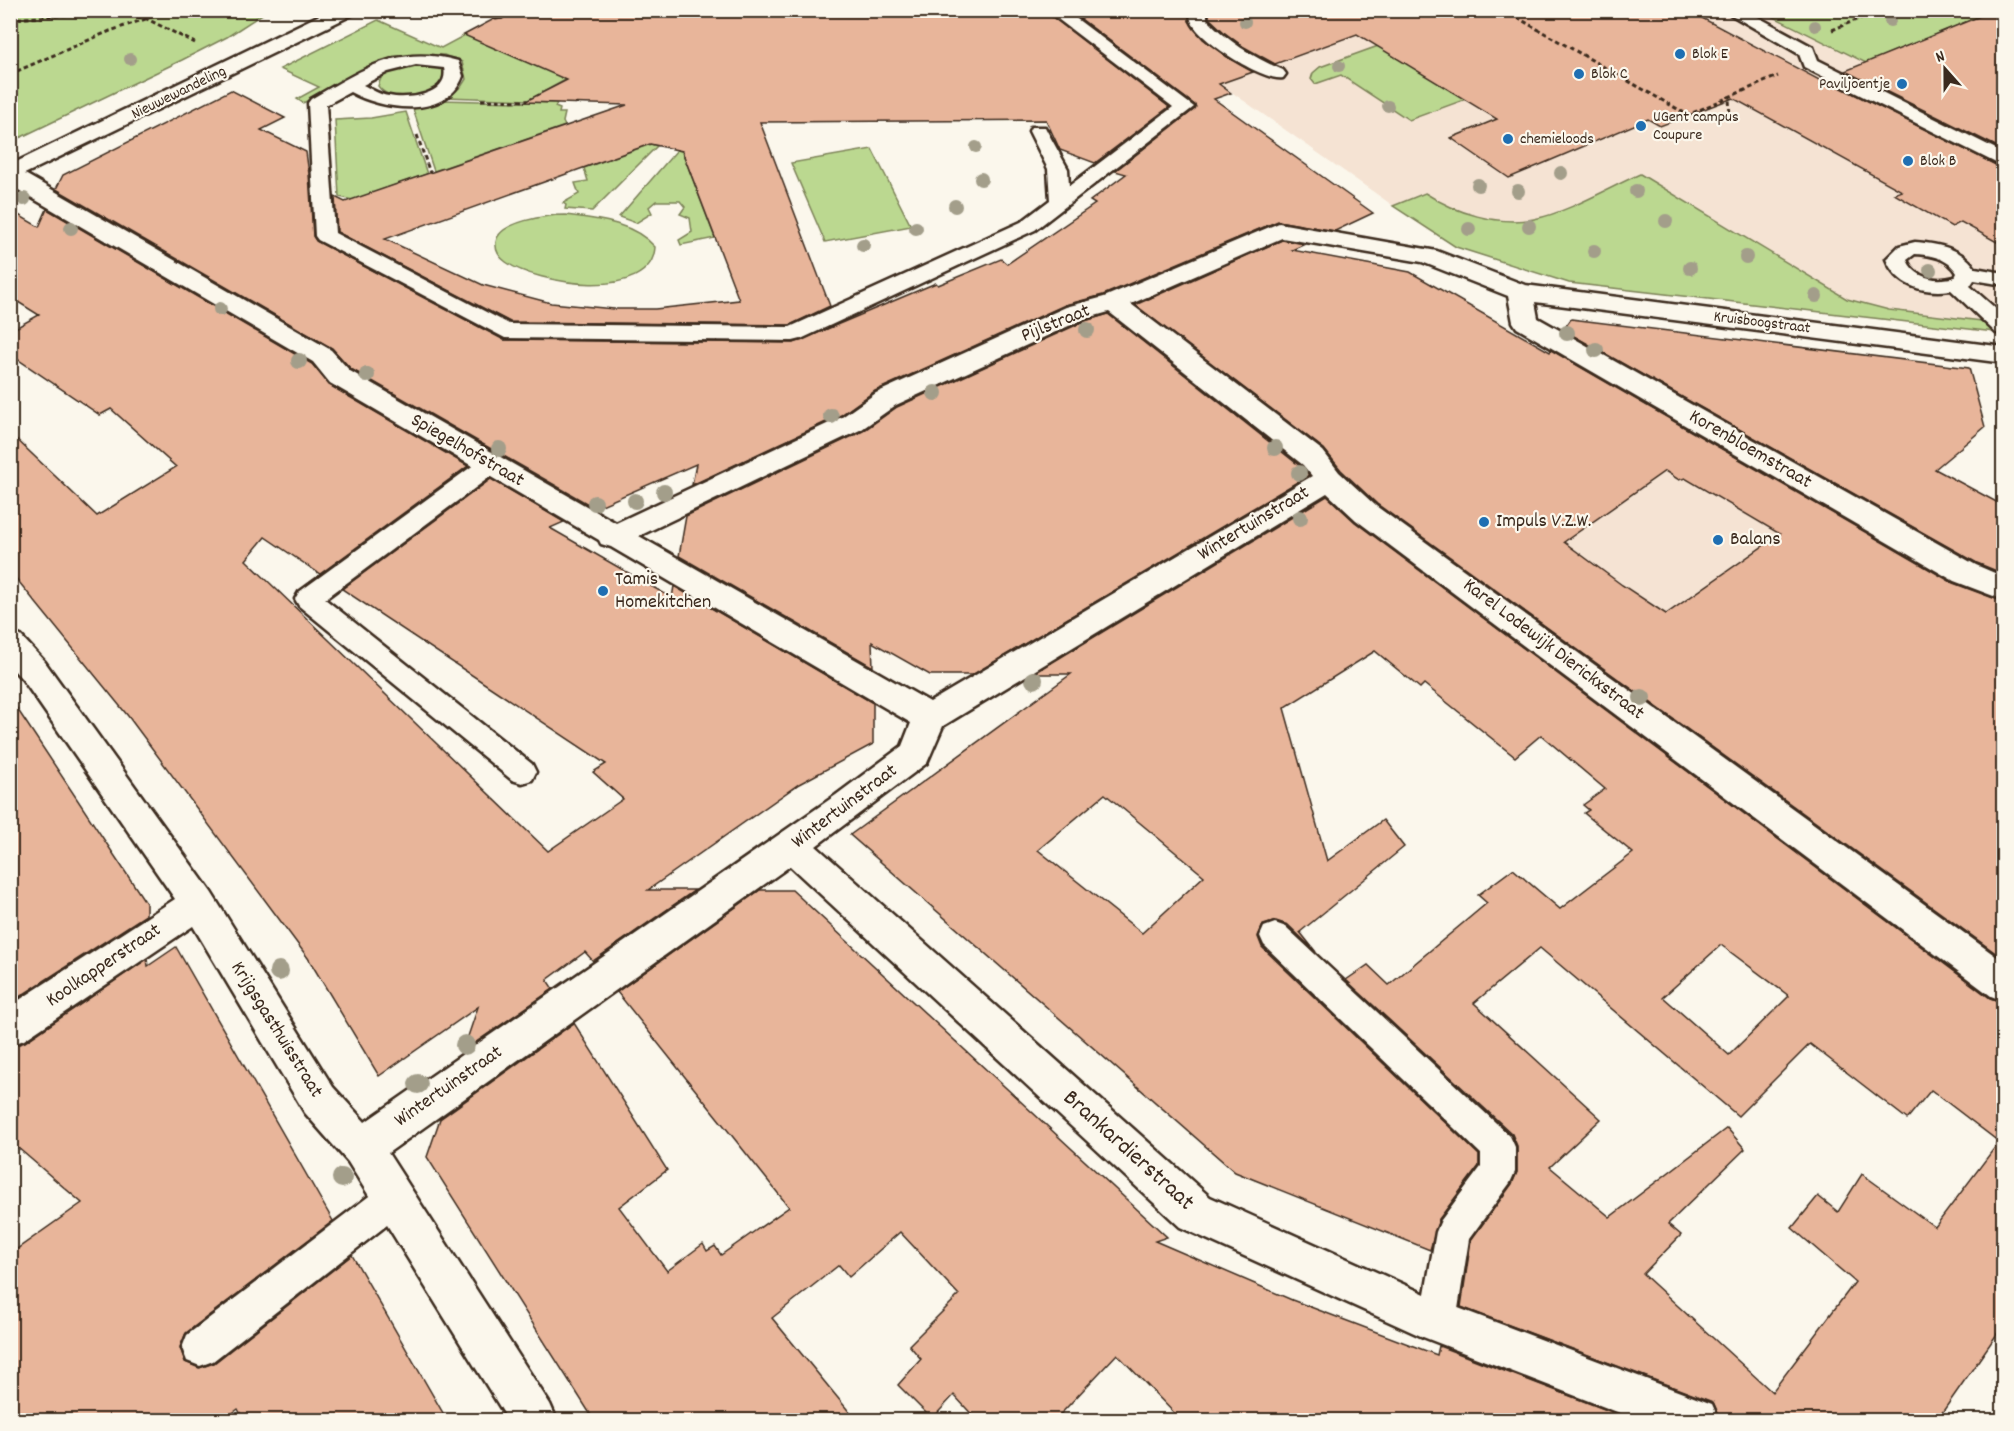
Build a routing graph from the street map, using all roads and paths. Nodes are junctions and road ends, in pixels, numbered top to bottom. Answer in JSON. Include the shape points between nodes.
{"nodes":[{"id":1,"x":20,"y":10,"type":"edge"},
{"id":2,"x":172,"y":10,"type":"edge"},
{"id":3,"x":311,"y":10,"type":"edge"},
{"id":4,"x":347,"y":10,"type":"edge"},
{"id":5,"x":490,"y":10,"type":"edge"},
{"id":6,"x":501,"y":10,"type":"edge"},
{"id":7,"x":1054,"y":10,"type":"edge"},
{"id":8,"x":1199,"y":10,"type":"edge"},
{"id":9,"x":1504,"y":10,"type":"edge"},
{"id":10,"x":1731,"y":10,"type":"edge"},
{"id":11,"x":1880,"y":10,"type":"edge"},
{"id":12,"x":1874,"y":11,"type":"edge"},
{"id":13,"x":145,"y":18,"type":"junction"},
{"id":14,"x":10,"y":19,"type":"edge"},
{"id":15,"x":196,"y":43,"type":"dead end"},
{"id":16,"x":1795,"y":45,"type":"junction"},
{"id":17,"x":1810,"y":63,"type":"junction"},
{"id":18,"x":10,"y":74,"type":"edge"},
{"id":19,"x":1277,"y":74,"type":"dead end"},
{"id":20,"x":350,"y":85,"type":"junction"},
{"id":21,"x":1729,"y":97,"type":"junction"},
{"id":22,"x":1730,"y":120,"type":"dead end"},
{"id":23,"x":1038,"y":131,"type":"dead end"},
{"id":24,"x":10,"y":156,"type":"edge"},
{"id":25,"x":2004,"y":161,"type":"edge"},
{"id":26,"x":10,"y":175,"type":"edge"},
{"id":27,"x":1060,"y":201,"type":"junction"},
{"id":28,"x":1978,"y":278,"type":"edge"},
{"id":29,"x":1520,"y":292,"type":"junction"},
{"id":30,"x":2004,"y":299,"type":"edge"},
{"id":31,"x":1113,"y":303,"type":"junction"},
{"id":32,"x":2004,"y":328,"type":"edge"},
{"id":33,"x":2004,"y":355,"type":"edge"},
{"id":34,"x":490,"y":465,"type":"junction"},
{"id":35,"x":1329,"y":479,"type":"junction"},
{"id":36,"x":612,"y":537,"type":"junction"},
{"id":37,"x":2004,"y":589,"type":"edge"},
{"id":38,"x":10,"y":644,"type":"edge"},
{"id":39,"x":930,"y":718,"type":"junction"},
{"id":40,"x":522,"y":772,"type":"dead end"},
{"id":41,"x":792,"y":846,"type":"junction"},
{"id":42,"x":198,"y":903,"type":"junction"},
{"id":43,"x":1275,"y":936,"type":"dead end"},
{"id":44,"x":2004,"y":984,"type":"edge"},
{"id":45,"x":10,"y":1028,"type":"edge"},
{"id":46,"x":362,"y":1148,"type":"junction"},
{"id":47,"x":393,"y":1198,"type":"junction"},
{"id":48,"x":1438,"y":1322,"type":"junction"},
{"id":49,"x":201,"y":1347,"type":"dead end"},
{"id":50,"x":534,"y":1420,"type":"edge"},
{"id":51,"x":1696,"y":1420,"type":"edge"}],
"edges":[{"from":1,"to":14,"type":"path"},
{"from":2,"to":13,"type":"path"},
{"from":3,"to":24,"type":"street","name":"Nieuwewandeling"},
{"from":4,"to":26,"type":"street","name":"Nieuwewandeling"},
{"from":5,"to":6,"type":"lane"},
{"from":7,"to":27,"type":"lane","via":[[1185,107]]},
{"from":8,"to":19,"type":"lane","via":[[1199,20],[1209,33]]},
{"from":9,"to":21,"type":"path","via":[[1688,114]]},
{"from":10,"to":16,"type":"lane"},
{"from":11,"to":12,"type":"path"},
{"from":12,"to":16,"type":"path"},
{"from":13,"to":14,"type":"path","via":[[98,13]]},
{"from":13,"to":15,"type":"path"},
{"from":13,"to":18,"type":"path","via":[[81,41]]},
{"from":16,"to":17,"type":"lane","via":[[1807,51]]},
{"from":17,"to":21,"type":"path"},
{"from":17,"to":25,"type":"lane"},
{"from":20,"to":20,"type":"lane","via":[[398,104],[417,102],[447,90],[457,74],[452,65],[439,60],[404,60],[386,65]]},
{"from":20,"to":27,"type":"lane","via":[[317,103],[325,236],[506,331],[793,334],[1028,226]]},
{"from":21,"to":22,"type":"path"},
{"from":23,"to":27,"type":"lane","via":[[1058,169]]},
{"from":26,"to":34,"type":"street","name":"Spiegelhofstraat","via":[[322,356],[340,377]]},
{"from":28,"to":30,"type":"lane"},
{"from":28,"to":32,"type":"lane"},
{"from":29,"to":31,"type":"street","name":"Pijlstraat","via":[[1428,256],[1279,230]]},
{"from":29,"to":33,"type":"street","name":"Kruisboogstraat"},
{"from":29,"to":37,"type":"street","name":"Korenbloemstraat","via":[[1526,322],[1965,573]]},
{"from":31,"to":35,"type":"street","name":"Karel Lodewijk Dierickxstraat","via":[[1313,458]]},
{"from":31,"to":36,"type":"street","name":"Pijlstraat","via":[[1075,313],[886,399],[852,423]]},
{"from":34,"to":36,"type":"street","name":"Spiegelhofstraat"},
{"from":34,"to":40,"type":"lane","via":[[308,599]]},
{"from":35,"to":39,"type":"street","name":"Wintertuinstraat"},
{"from":35,"to":44,"type":"street","name":"Karel Lodewijk Dierickxstraat","via":[[1366,513]]},
{"from":36,"to":39,"type":"street","name":"Spiegelhofstraat"},
{"from":38,"to":42,"type":"street","name":"Krijgsgasthuisstraat","via":[[34,671]]},
{"from":39,"to":41,"type":"street","name":"Wintertuinstraat","via":[[915,754]]},
{"from":41,"to":46,"type":"street","name":"Wintertuinstraat"},
{"from":41,"to":48,"type":"street","name":"Brankardierstraat","via":[[1195,1212]]},
{"from":42,"to":45,"type":"street","name":"Koolkapperstraat"},
{"from":42,"to":46,"type":"street","name":"Krijgsgasthuisstraat","via":[[319,1100]]},
{"from":43,"to":48,"type":"lane","via":[[1498,1147],[1498,1172],[1453,1232]]},
{"from":46,"to":47,"type":"street","name":"Krijgsgasthuisstraat"},
{"from":47,"to":49,"type":"lane"},
{"from":47,"to":50,"type":"street","name":"Krijgsgasthuisstraat"},
{"from":48,"to":51,"type":"street","name":"Brankardierstraat"}]}
